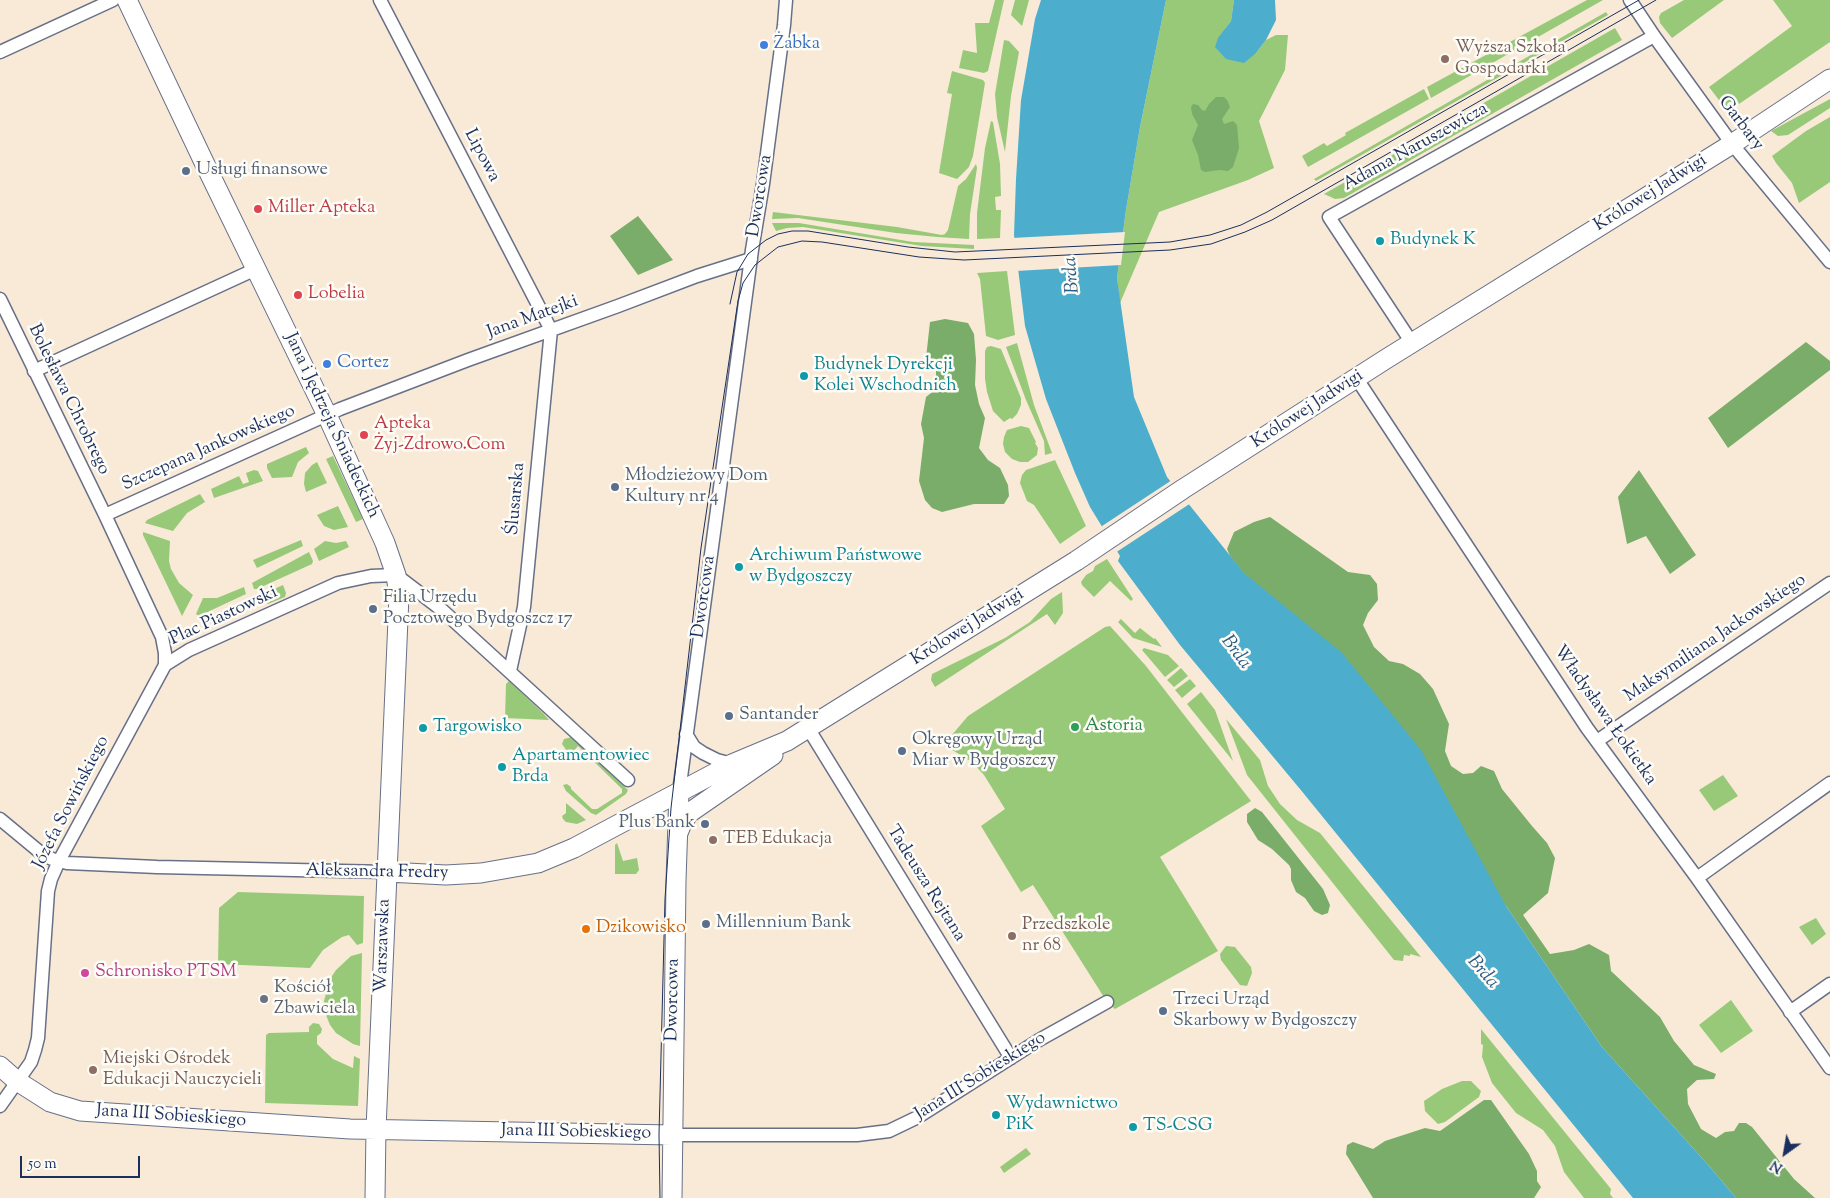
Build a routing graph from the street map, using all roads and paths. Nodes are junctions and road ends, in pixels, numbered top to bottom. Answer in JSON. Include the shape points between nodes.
{"nodes":[{"id":1,"x":113,"y":0,"type":"edge"},
{"id":2,"x":127,"y":0,"type":"edge"},
{"id":3,"x":380,"y":0,"type":"edge"},
{"id":4,"x":786,"y":0,"type":"edge"},
{"id":5,"x":1630,"y":0,"type":"edge"},
{"id":6,"x":1654,"y":36,"type":"junction"},
{"id":7,"x":0,"y":52,"type":"edge"},
{"id":8,"x":1830,"y":79,"type":"edge"},
{"id":9,"x":1732,"y":144,"type":"junction"},
{"id":10,"x":751,"y":259,"type":"junction"},
{"id":11,"x":1830,"y":262,"type":"edge"},
{"id":12,"x":256,"y":269,"type":"junction"},
{"id":13,"x":0,"y":299,"type":"edge"},
{"id":14,"x":551,"y":330,"type":"junction"},
{"id":15,"x":1412,"y":344,"type":"junction"},
{"id":16,"x":34,"y":371,"type":"junction"},
{"id":17,"x":1357,"y":379,"type":"junction"},
{"id":18,"x":327,"y":415,"type":"junction"},
{"id":19,"x":105,"y":515,"type":"junction"},
{"id":20,"x":396,"y":575,"type":"junction"},
{"id":21,"x":1830,"y":583,"type":"edge"},
{"id":22,"x":165,"y":665,"type":"junction"},
{"id":23,"x":510,"y":671,"type":"junction"},
{"id":24,"x":808,"y":728,"type":"junction"},
{"id":25,"x":686,"y":734,"type":"junction"},
{"id":26,"x":787,"y":741,"type":"junction"},
{"id":27,"x":1597,"y":741,"type":"junction"},
{"id":28,"x":732,"y":764,"type":"junction"},
{"id":29,"x":628,"y":780,"type":"dead end"},
{"id":30,"x":1830,"y":783,"type":"edge"},
{"id":31,"x":679,"y":792,"type":"junction"},
{"id":32,"x":0,"y":818,"type":"edge"},
{"id":33,"x":677,"y":834,"type":"junction"},
{"id":34,"x":59,"y":861,"type":"junction"},
{"id":35,"x":387,"y":872,"type":"junction"},
{"id":36,"x":1697,"y":878,"type":"junction"},
{"id":37,"x":1830,"y":984,"type":"edge"},
{"id":38,"x":1107,"y":1002,"type":"dead end"},
{"id":39,"x":1790,"y":1012,"type":"junction"},
{"id":40,"x":1011,"y":1058,"type":"junction"},
{"id":41,"x":0,"y":1066,"type":"edge"},
{"id":42,"x":1830,"y":1068,"type":"edge"},
{"id":43,"x":17,"y":1081,"type":"junction"},
{"id":44,"x":0,"y":1106,"type":"edge"},
{"id":45,"x":376,"y":1129,"type":"junction"},
{"id":46,"x":672,"y":1135,"type":"junction"},
{"id":47,"x":375,"y":1198,"type":"edge"},
{"id":48,"x":672,"y":1198,"type":"edge"}],
"edges":[{"from":1,"to":7,"type":"street"},
{"from":2,"to":12,"type":"street","name":"Jana i Jędrzeja Śniadeckich"},
{"from":3,"to":14,"type":"street","name":"Lipowa"},
{"from":4,"to":10,"type":"street","name":"Dworcowa"},
{"from":5,"to":6,"type":"street","name":"Garbary"},
{"from":6,"to":9,"type":"street","name":"Garbary"},
{"from":6,"to":15,"type":"street","name":"Adama Naruszewicza","via":[[1329,217]]},
{"from":8,"to":9,"type":"street","name":"Królowej Jadwigi"},
{"from":9,"to":11,"type":"street","name":"Garbary"},
{"from":9,"to":15,"type":"street","name":"Królowej Jadwigi"},
{"from":10,"to":14,"type":"street","name":"Jana Matejki"},
{"from":10,"to":25,"type":"street","name":"Dworcowa"},
{"from":12,"to":16,"type":"street"},
{"from":12,"to":18,"type":"street","name":"Jana i Jędrzeja Śniadeckich"},
{"from":13,"to":16,"type":"street","name":"Bolesława Chrobrego"},
{"from":14,"to":18,"type":"street","name":"Jana Matejki"},
{"from":14,"to":23,"type":"street","name":"Ślusarska","via":[[524,607]]},
{"from":15,"to":17,"type":"street","name":"Królowej Jadwigi"},
{"from":16,"to":19,"type":"street","name":"Bolesława Chrobrego"},
{"from":17,"to":24,"type":"street","name":"Królowej Jadwigi","via":[[1087,554]]},
{"from":17,"to":27,"type":"street","name":"Władysława Łokietka"},
{"from":18,"to":19,"type":"street","name":"Szczepana Jankowskiego"},
{"from":18,"to":20,"type":"street","name":"Jana i Jędrzeja Śniadeckich","via":[[385,543]]},
{"from":19,"to":22,"type":"street","name":"Plac Piastowski","via":[[162,637]]},
{"from":20,"to":22,"type":"street","name":"Plac Piastowski","via":[[338,583],[189,650]]},
{"from":20,"to":23,"type":"street","via":[[442,610]]},
{"from":20,"to":35,"type":"street","name":"Warszawska","via":[[399,596]]},
{"from":21,"to":27,"type":"street","name":"Maksymiliana Jackowskiego"},
{"from":22,"to":34,"type":"street","name":"Józefa Sowińskiego"},
{"from":23,"to":29,"type":"street"},
{"from":24,"to":26,"type":"street","name":"Królowej Jadwigi"},
{"from":24,"to":40,"type":"street","name":"Tadeusza Rejtana"},
{"from":25,"to":28,"type":"street","via":[[694,747],[703,753]]},
{"from":25,"to":31,"type":"street","name":"Dworcowa"},
{"from":26,"to":28,"type":"street","name":"Królowej Jadwigi"},
{"from":26,"to":33,"type":"street","name":"Królowej Jadwigi","via":[[689,813]]},
{"from":27,"to":36,"type":"street","name":"Władysława Łokietka"},
{"from":28,"to":31,"type":"street","name":"Królowej Jadwigi"},
{"from":30,"to":36,"type":"street"},
{"from":31,"to":33,"type":"street","name":"Dworcowa"},
{"from":31,"to":35,"type":"street","name":"Aleksandra Fredry","via":[[574,848],[538,863],[481,873]]},
{"from":32,"to":34,"type":"street","name":"Aleksandra Fredry","via":[[36,850]]},
{"from":33,"to":46,"type":"street","name":"Dworcowa"},
{"from":34,"to":35,"type":"street","name":"Aleksandra Fredry","via":[[89,865]]},
{"from":34,"to":43,"type":"street","name":"Józefa Sowińskiego","via":[[48,891],[38,1038],[33,1057]]},
{"from":35,"to":45,"type":"street","name":"Warszawska"},
{"from":36,"to":39,"type":"street","name":"Władysława Łokietka"},
{"from":37,"to":39,"type":"street"},
{"from":38,"to":40,"type":"street","name":"Jana III Sobieskiego"},
{"from":39,"to":42,"type":"street","name":"Władysława Łokietka"},
{"from":40,"to":46,"type":"street","name":"Jana III Sobieskiego","via":[[890,1131],[857,1135]]},
{"from":41,"to":43,"type":"street","name":"Jana III Sobieskiego"},
{"from":43,"to":44,"type":"street","name":"Józefa Sowińskiego"},
{"from":43,"to":45,"type":"street","name":"Jana III Sobieskiego","via":[[50,1102],[80,1111]]},
{"from":45,"to":46,"type":"street","name":"Jana III Sobieskiego"},
{"from":45,"to":47,"type":"street","name":"Warszawska"},
{"from":46,"to":48,"type":"street","name":"Dworcowa"}]}
